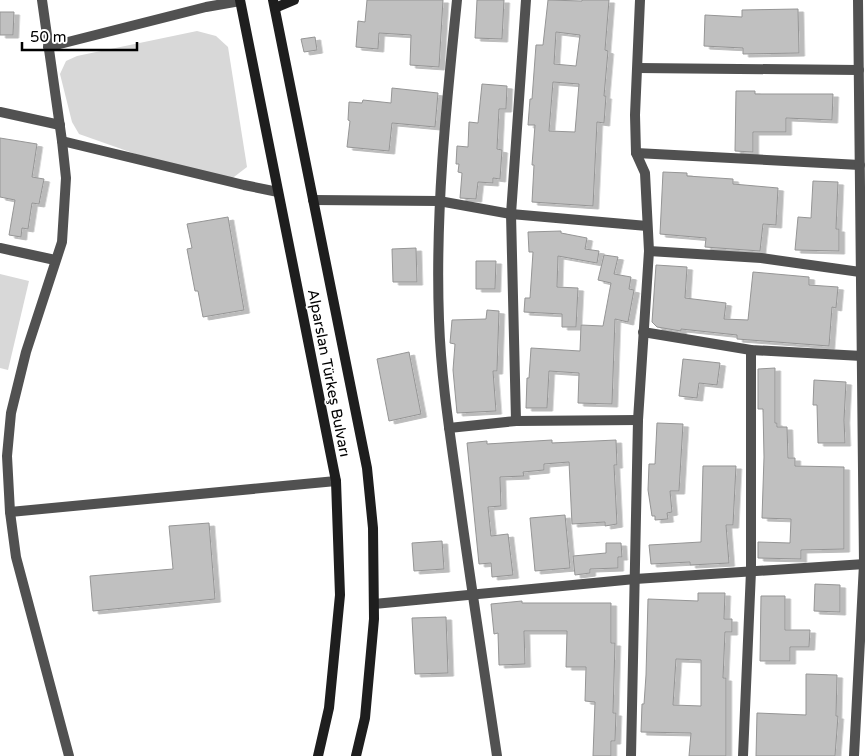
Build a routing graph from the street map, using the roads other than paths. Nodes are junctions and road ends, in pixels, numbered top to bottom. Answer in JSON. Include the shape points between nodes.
{"nodes":[{"id":1,"x":42,"y":0,"type":"edge"},
{"id":2,"x":240,"y":0,"type":"edge"},
{"id":3,"x":294,"y":0,"type":"edge"},
{"id":4,"x":458,"y":0,"type":"edge"},
{"id":5,"x":526,"y":0,"type":"edge"},
{"id":6,"x":640,"y":0,"type":"edge"},
{"id":7,"x":858,"y":0,"type":"edge"},
{"id":8,"x":205,"y":4,"type":"edge"},
{"id":9,"x":274,"y":4,"type":"edge"},
{"id":10,"x":48,"y":47,"type":"junction"},
{"id":11,"x":638,"y":68,"type":"junction"},
{"id":12,"x":859,"y":70,"type":"junction"},
{"id":13,"x":0,"y":112,"type":"edge"},
{"id":14,"x":60,"y":125,"type":"junction"},
{"id":15,"x":62,"y":141,"type":"junction"},
{"id":16,"x":636,"y":153,"type":"junction"},
{"id":17,"x":860,"y":165,"type":"junction"},
{"id":18,"x":278,"y":192,"type":"junction"},
{"id":19,"x":313,"y":200,"type":"junction"},
{"id":20,"x":439,"y":202,"type":"junction"},
{"id":21,"x":511,"y":214,"type":"junction"},
{"id":22,"x":648,"y":226,"type":"junction"},
{"id":23,"x":0,"y":248,"type":"edge"},
{"id":24,"x":649,"y":252,"type":"junction"},
{"id":25,"x":56,"y":260,"type":"junction"},
{"id":26,"x":860,"y":272,"type":"junction"},
{"id":27,"x":643,"y":332,"type":"junction"},
{"id":28,"x":751,"y":350,"type":"junction"},
{"id":29,"x":862,"y":356,"type":"junction"},
{"id":30,"x":864,"y":392,"type":"edge"},
{"id":31,"x":638,"y":420,"type":"junction"},
{"id":32,"x":516,"y":421,"type":"junction"},
{"id":33,"x":449,"y":428,"type":"junction"},
{"id":34,"x":336,"y":481,"type":"junction"},
{"id":35,"x":10,"y":512,"type":"junction"},
{"id":36,"x":865,"y":564,"type":"edge"},
{"id":37,"x":751,"y":571,"type":"junction"},
{"id":38,"x":635,"y":579,"type":"junction"},
{"id":39,"x":472,"y":594,"type":"junction"},
{"id":40,"x":374,"y":604,"type":"junction"},
{"id":41,"x":69,"y":756,"type":"edge"},
{"id":42,"x":318,"y":756,"type":"edge"},
{"id":43,"x":356,"y":756,"type":"edge"},
{"id":44,"x":497,"y":756,"type":"edge"},
{"id":45,"x":631,"y":756,"type":"edge"},
{"id":46,"x":743,"y":756,"type":"edge"},
{"id":47,"x":854,"y":756,"type":"edge"}],
"edges":[{"from":1,"to":10,"type":"street"},
{"from":2,"to":8,"type":"street"},
{"from":2,"to":18,"type":"main road","name":"Alparslan Türkeş Bulvarı"},
{"from":3,"to":9,"type":"main road"},
{"from":4,"to":20,"type":"street"},
{"from":5,"to":21,"type":"street"},
{"from":6,"to":11,"type":"street"},
{"from":7,"to":12,"type":"street"},
{"from":8,"to":10,"type":"street"},
{"from":9,"to":19,"type":"main road","name":"Alparslan Türkeş Bulvarı"},
{"from":10,"to":14,"type":"street"},
{"from":11,"to":12,"type":"street"},
{"from":11,"to":16,"type":"street"},
{"from":12,"to":17,"type":"street"},
{"from":13,"to":14,"type":"street"},
{"from":14,"to":15,"type":"street"},
{"from":15,"to":18,"type":"street"},
{"from":15,"to":25,"type":"street","via":[[65,187],[62,242]]},
{"from":16,"to":17,"type":"street"},
{"from":16,"to":22,"type":"street","via":[[645,173]]},
{"from":17,"to":26,"type":"street"},
{"from":18,"to":34,"type":"main road","name":"Alparslan Türkeş Bulvarı"},
{"from":19,"to":20,"type":"street"},
{"from":19,"to":40,"type":"main road","name":"Alparslan Türkeş Bulvarı","via":[[366,468],[373,528]]},
{"from":20,"to":21,"type":"street"},
{"from":20,"to":33,"type":"street","via":[[439,320]]},
{"from":21,"to":22,"type":"street"},
{"from":21,"to":32,"type":"street"},
{"from":22,"to":24,"type":"street"},
{"from":23,"to":25,"type":"street"},
{"from":24,"to":26,"type":"street","via":[[761,258]]},
{"from":24,"to":27,"type":"street"},
{"from":25,"to":35,"type":"street","via":[[26,352],[11,412],[7,456]]},
{"from":26,"to":29,"type":"street"},
{"from":27,"to":28,"type":"street"},
{"from":27,"to":31,"type":"street"},
{"from":28,"to":29,"type":"street"},
{"from":28,"to":37,"type":"street"},
{"from":29,"to":30,"type":"street"},
{"from":30,"to":36,"type":"street"},
{"from":31,"to":32,"type":"street"},
{"from":31,"to":38,"type":"street"},
{"from":32,"to":33,"type":"street"},
{"from":33,"to":39,"type":"street"},
{"from":34,"to":35,"type":"street"},
{"from":34,"to":42,"type":"main road","name":"Alparslan Türkeş Bulvarı","via":[[340,594],[329,708]]},
{"from":35,"to":41,"type":"street","via":[[16,558]]},
{"from":36,"to":37,"type":"street"},
{"from":36,"to":47,"type":"street"},
{"from":37,"to":38,"type":"street"},
{"from":37,"to":46,"type":"street"},
{"from":38,"to":39,"type":"street"},
{"from":38,"to":45,"type":"street"},
{"from":39,"to":40,"type":"street"},
{"from":39,"to":44,"type":"street"},
{"from":40,"to":43,"type":"main road","name":"Alparslan Türkeş Bulvarı","via":[[365,718]]}]}
